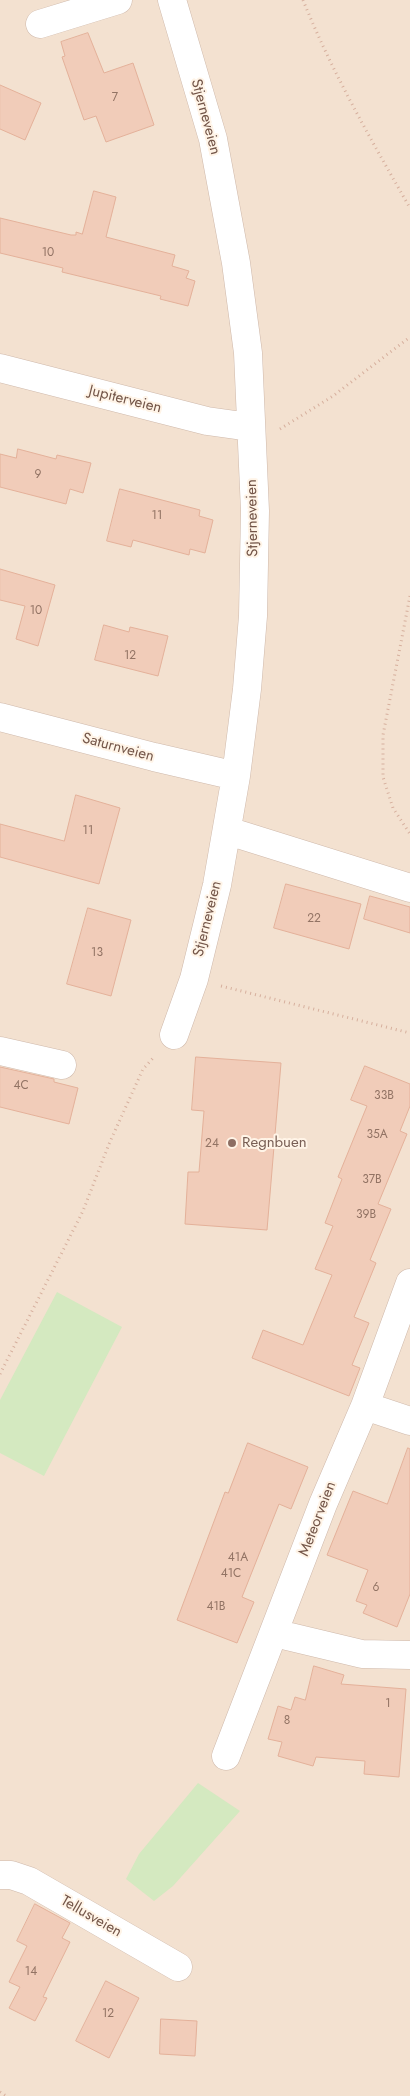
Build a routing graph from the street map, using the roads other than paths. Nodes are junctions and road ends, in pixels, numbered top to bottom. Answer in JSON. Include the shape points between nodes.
{"nodes":[{"id":1,"x":118,"y":0,"type":"edge"},
{"id":2,"x":172,"y":0,"type":"edge"},
{"id":3,"x":40,"y":24,"type":"dead end"},
{"id":4,"x":0,"y":368,"type":"edge"},
{"id":5,"x":251,"y":436,"type":"junction"},
{"id":6,"x":0,"y":717,"type":"edge"},
{"id":7,"x":236,"y":776,"type":"junction"},
{"id":8,"x":228,"y":831,"type":"junction"},
{"id":9,"x":410,"y":888,"type":"edge"},
{"id":10,"x":174,"y":1035,"type":"road end"},
{"id":11,"x":0,"y":1051,"type":"edge"},
{"id":12,"x":62,"y":1065,"type":"dead end"},
{"id":13,"x":410,"y":1283,"type":"edge"},
{"id":14,"x":365,"y":1406,"type":"junction"},
{"id":15,"x":410,"y":1421,"type":"edge"},
{"id":16,"x":274,"y":1633,"type":"junction"},
{"id":17,"x":410,"y":1654,"type":"edge"},
{"id":18,"x":226,"y":1756,"type":"dead end"},
{"id":19,"x":0,"y":1875,"type":"edge"},
{"id":20,"x":178,"y":1967,"type":"dead end"}],
"edges":[{"from":1,"to":3,"type":"street"},
{"from":2,"to":5,"type":"street","name":"Stjerneveien","via":[[213,139],[236,263],[248,353]]},
{"from":4,"to":5,"type":"street","name":"Jupiterveien","via":[[207,421]]},
{"from":5,"to":7,"type":"street","name":"Stjerneveien","via":[[255,511],[253,616]]},
{"from":6,"to":7,"type":"street","name":"Saturnveien"},
{"from":7,"to":8,"type":"street","name":"Stjerneveien"},
{"from":8,"to":9,"type":"street"},
{"from":8,"to":10,"type":"street","name":"Stjerneveien","via":[[194,979]]},
{"from":11,"to":12,"type":"street"},
{"from":13,"to":14,"type":"street","name":"Meteorveien"},
{"from":14,"to":15,"type":"street"},
{"from":14,"to":16,"type":"street","name":"Meteorveien","via":[[323,1504]]},
{"from":16,"to":17,"type":"street","via":[[362,1654]]},
{"from":16,"to":18,"type":"street","name":"Meteorveien"},
{"from":19,"to":20,"type":"street","name":"Tellusveien","via":[[11,1874],[29,1881]]}]}
